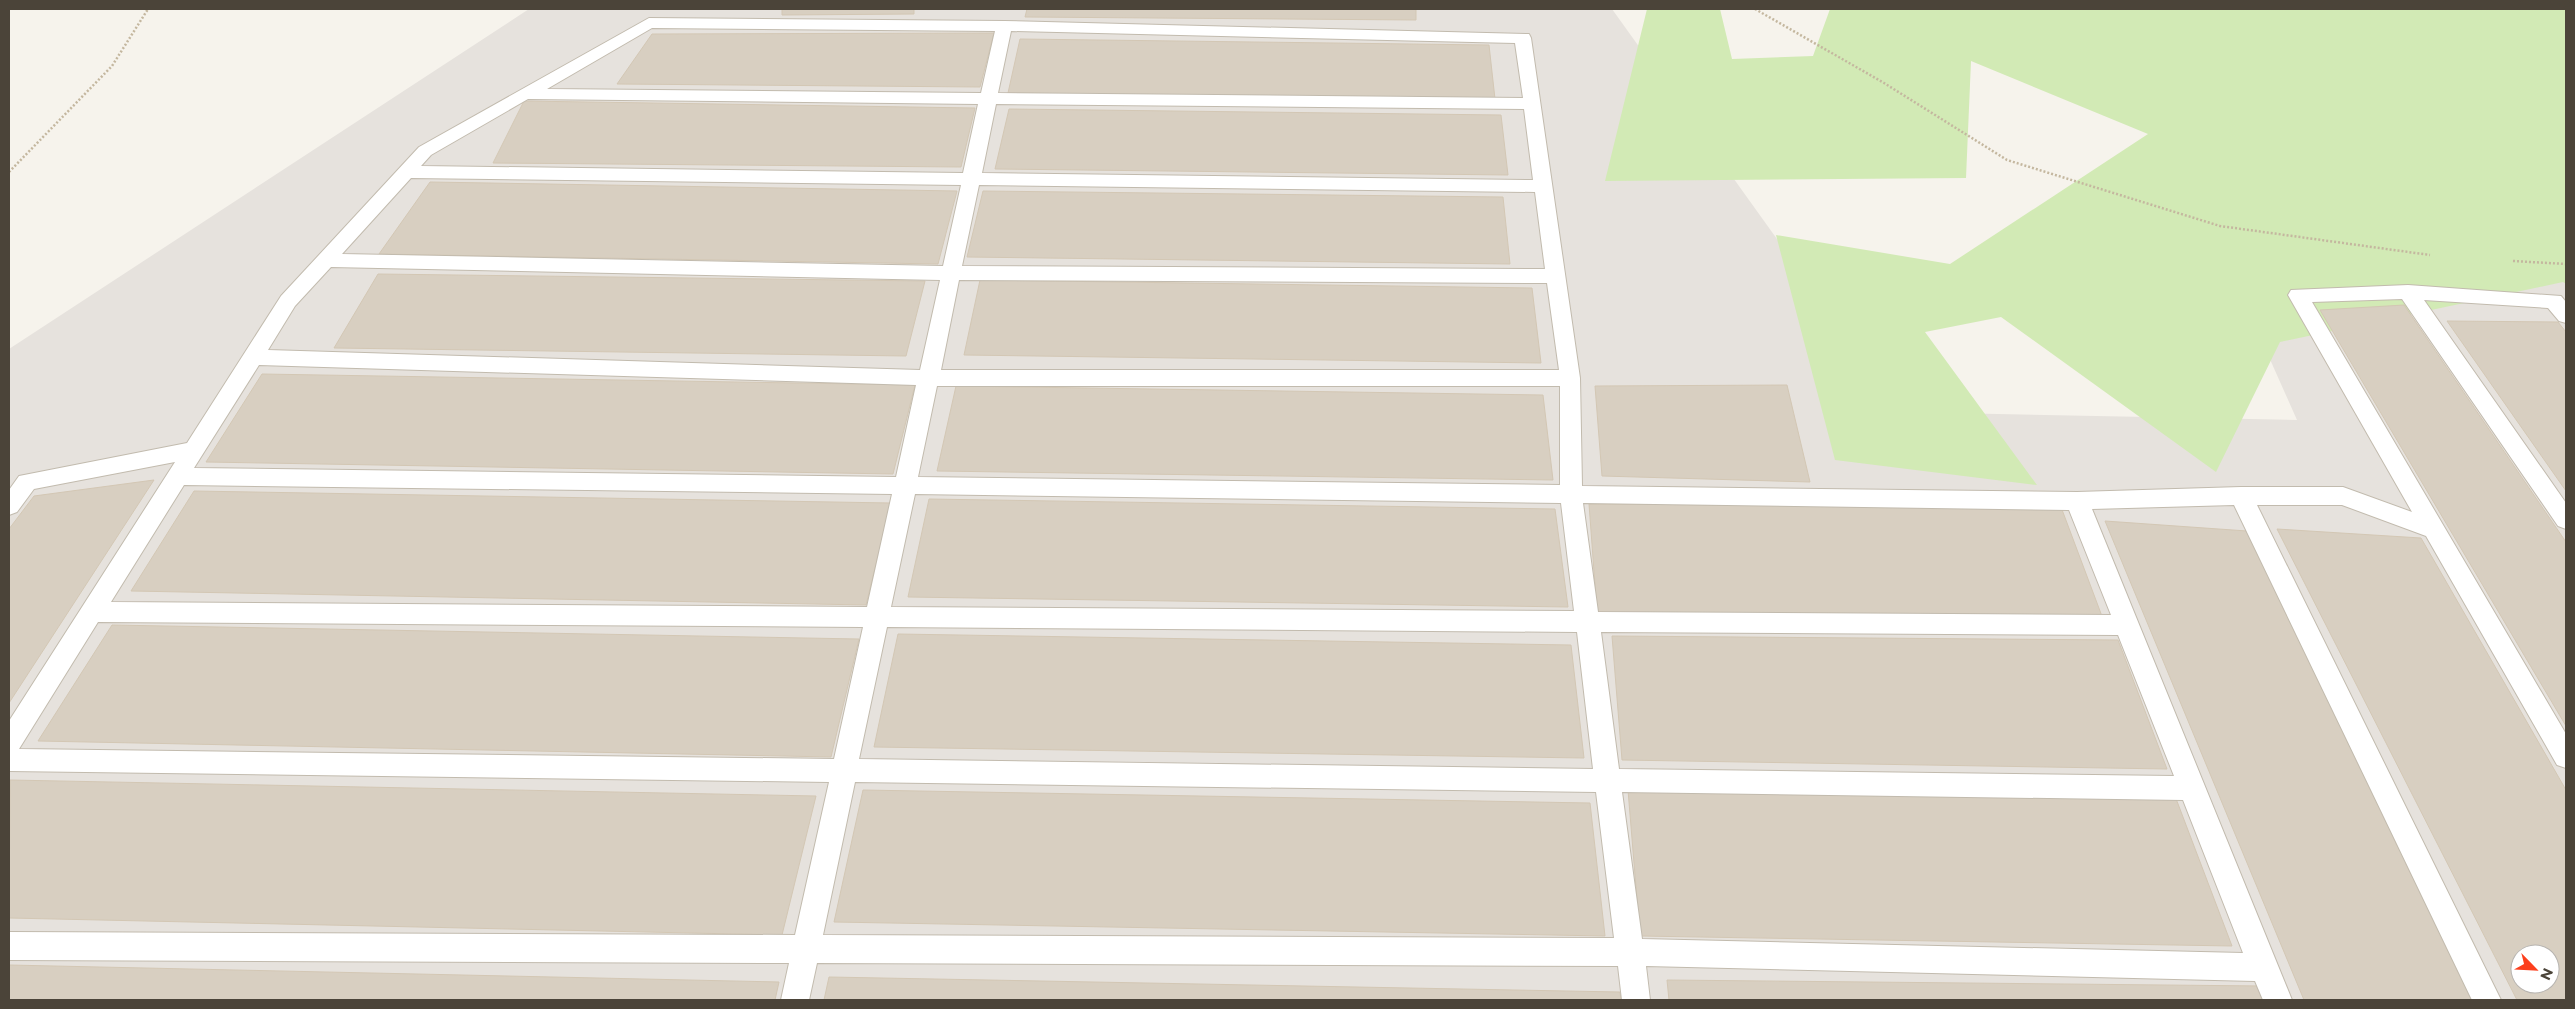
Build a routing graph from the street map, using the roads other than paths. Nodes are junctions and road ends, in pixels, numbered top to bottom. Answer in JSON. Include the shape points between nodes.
{"nodes":[{"id":1,"x":1004,"y":26,"type":"junction"},
{"id":2,"x":524,"y":94,"type":"junction"},
{"id":3,"x":988,"y":99,"type":"junction"},
{"id":4,"x":1532,"y":104,"type":"junction"},
{"id":5,"x":405,"y":172,"type":"junction"},
{"id":6,"x":971,"y":179,"type":"junction"},
{"id":7,"x":1542,"y":186,"type":"junction"},
{"id":8,"x":326,"y":260,"type":"junction"},
{"id":9,"x":951,"y":273,"type":"junction"},
{"id":10,"x":1554,"y":276,"type":"junction"},
{"id":11,"x":2408,"y":292,"type":"junction"},
{"id":12,"x":2566,"y":316,"type":"edge"},
{"id":13,"x":253,"y":357,"type":"junction"},
{"id":14,"x":928,"y":378,"type":"junction"},
{"id":15,"x":1570,"y":378,"type":"junction"},
{"id":16,"x":194,"y":450,"type":"junction"},
{"id":17,"x":177,"y":476,"type":"junction"},
{"id":18,"x":905,"y":486,"type":"junction"},
{"id":19,"x":1571,"y":495,"type":"junction"},
{"id":20,"x":2241,"y":496,"type":"junction"},
{"id":21,"x":2077,"y":501,"type":"junction"},
{"id":22,"x":9,"y":506,"type":"edge"},
{"id":23,"x":2566,"y":520,"type":"edge"},
{"id":24,"x":2435,"y":530,"type":"junction"},
{"id":25,"x":91,"y":612,"type":"junction"},
{"id":26,"x":877,"y":617,"type":"junction"},
{"id":27,"x":1587,"y":621,"type":"junction"},
{"id":28,"x":2127,"y":626,"type":"junction"},
{"id":29,"x":9,"y":743,"type":"edge"},
{"id":30,"x":2566,"y":757,"type":"edge"},
{"id":31,"x":9,"y":760,"type":"edge"},
{"id":32,"x":844,"y":771,"type":"junction"},
{"id":33,"x":1608,"y":781,"type":"junction"},
{"id":34,"x":2192,"y":788,"type":"junction"},
{"id":35,"x":9,"y":946,"type":"edge"},
{"id":36,"x":806,"y":948,"type":"junction"},
{"id":37,"x":1630,"y":952,"type":"junction"},
{"id":38,"x":2263,"y":967,"type":"junction"},
{"id":39,"x":795,"y":1000,"type":"edge"},
{"id":40,"x":1636,"y":1000,"type":"edge"},
{"id":41,"x":2278,"y":1000,"type":"edge"},
{"id":42,"x":2487,"y":1000,"type":"edge"}],
"edges":[{"from":1,"to":2,"type":"lane","via":[[649,23]]},
{"from":1,"to":3,"type":"lane"},
{"from":1,"to":4,"type":"lane","via":[[1523,38]]},
{"from":2,"to":3,"type":"lane"},
{"from":2,"to":5,"type":"lane","via":[[425,151]]},
{"from":3,"to":4,"type":"lane"},
{"from":3,"to":6,"type":"lane"},
{"from":4,"to":7,"type":"lane"},
{"from":5,"to":6,"type":"lane"},
{"from":5,"to":8,"type":"lane"},
{"from":6,"to":7,"type":"lane"},
{"from":6,"to":9,"type":"lane"},
{"from":7,"to":10,"type":"lane"},
{"from":8,"to":9,"type":"lane"},
{"from":8,"to":13,"type":"lane","via":[[288,301]]},
{"from":9,"to":10,"type":"lane"},
{"from":9,"to":14,"type":"lane"},
{"from":10,"to":15,"type":"lane"},
{"from":11,"to":12,"type":"lane","via":[[2554,301]]},
{"from":11,"to":23,"type":"lane"},
{"from":11,"to":24,"type":"lane","via":[[2298,295]]},
{"from":13,"to":14,"type":"lane"},
{"from":13,"to":16,"type":"lane"},
{"from":14,"to":15,"type":"lane"},
{"from":14,"to":18,"type":"lane"},
{"from":15,"to":19,"type":"lane"},
{"from":16,"to":17,"type":"lane"},
{"from":16,"to":22,"type":"lane","via":[[27,482]]},
{"from":17,"to":18,"type":"lane"},
{"from":17,"to":25,"type":"lane"},
{"from":18,"to":19,"type":"lane"},
{"from":18,"to":26,"type":"lane"},
{"from":19,"to":21,"type":"lane"},
{"from":19,"to":27,"type":"lane"},
{"from":20,"to":21,"type":"lane"},
{"from":20,"to":24,"type":"lane","via":[[2343,496]]},
{"from":20,"to":42,"type":"lane"},
{"from":21,"to":28,"type":"lane"},
{"from":24,"to":30,"type":"lane"},
{"from":25,"to":26,"type":"lane"},
{"from":25,"to":29,"type":"lane"},
{"from":26,"to":27,"type":"lane"},
{"from":26,"to":32,"type":"lane"},
{"from":27,"to":28,"type":"lane"},
{"from":27,"to":33,"type":"lane"},
{"from":28,"to":34,"type":"lane"},
{"from":31,"to":32,"type":"lane"},
{"from":32,"to":33,"type":"lane"},
{"from":32,"to":36,"type":"lane"},
{"from":33,"to":34,"type":"lane"},
{"from":33,"to":37,"type":"lane"},
{"from":34,"to":38,"type":"lane"},
{"from":35,"to":36,"type":"lane"},
{"from":36,"to":37,"type":"lane"},
{"from":36,"to":39,"type":"lane"},
{"from":37,"to":38,"type":"lane"},
{"from":37,"to":40,"type":"lane"},
{"from":38,"to":41,"type":"lane"}]}
